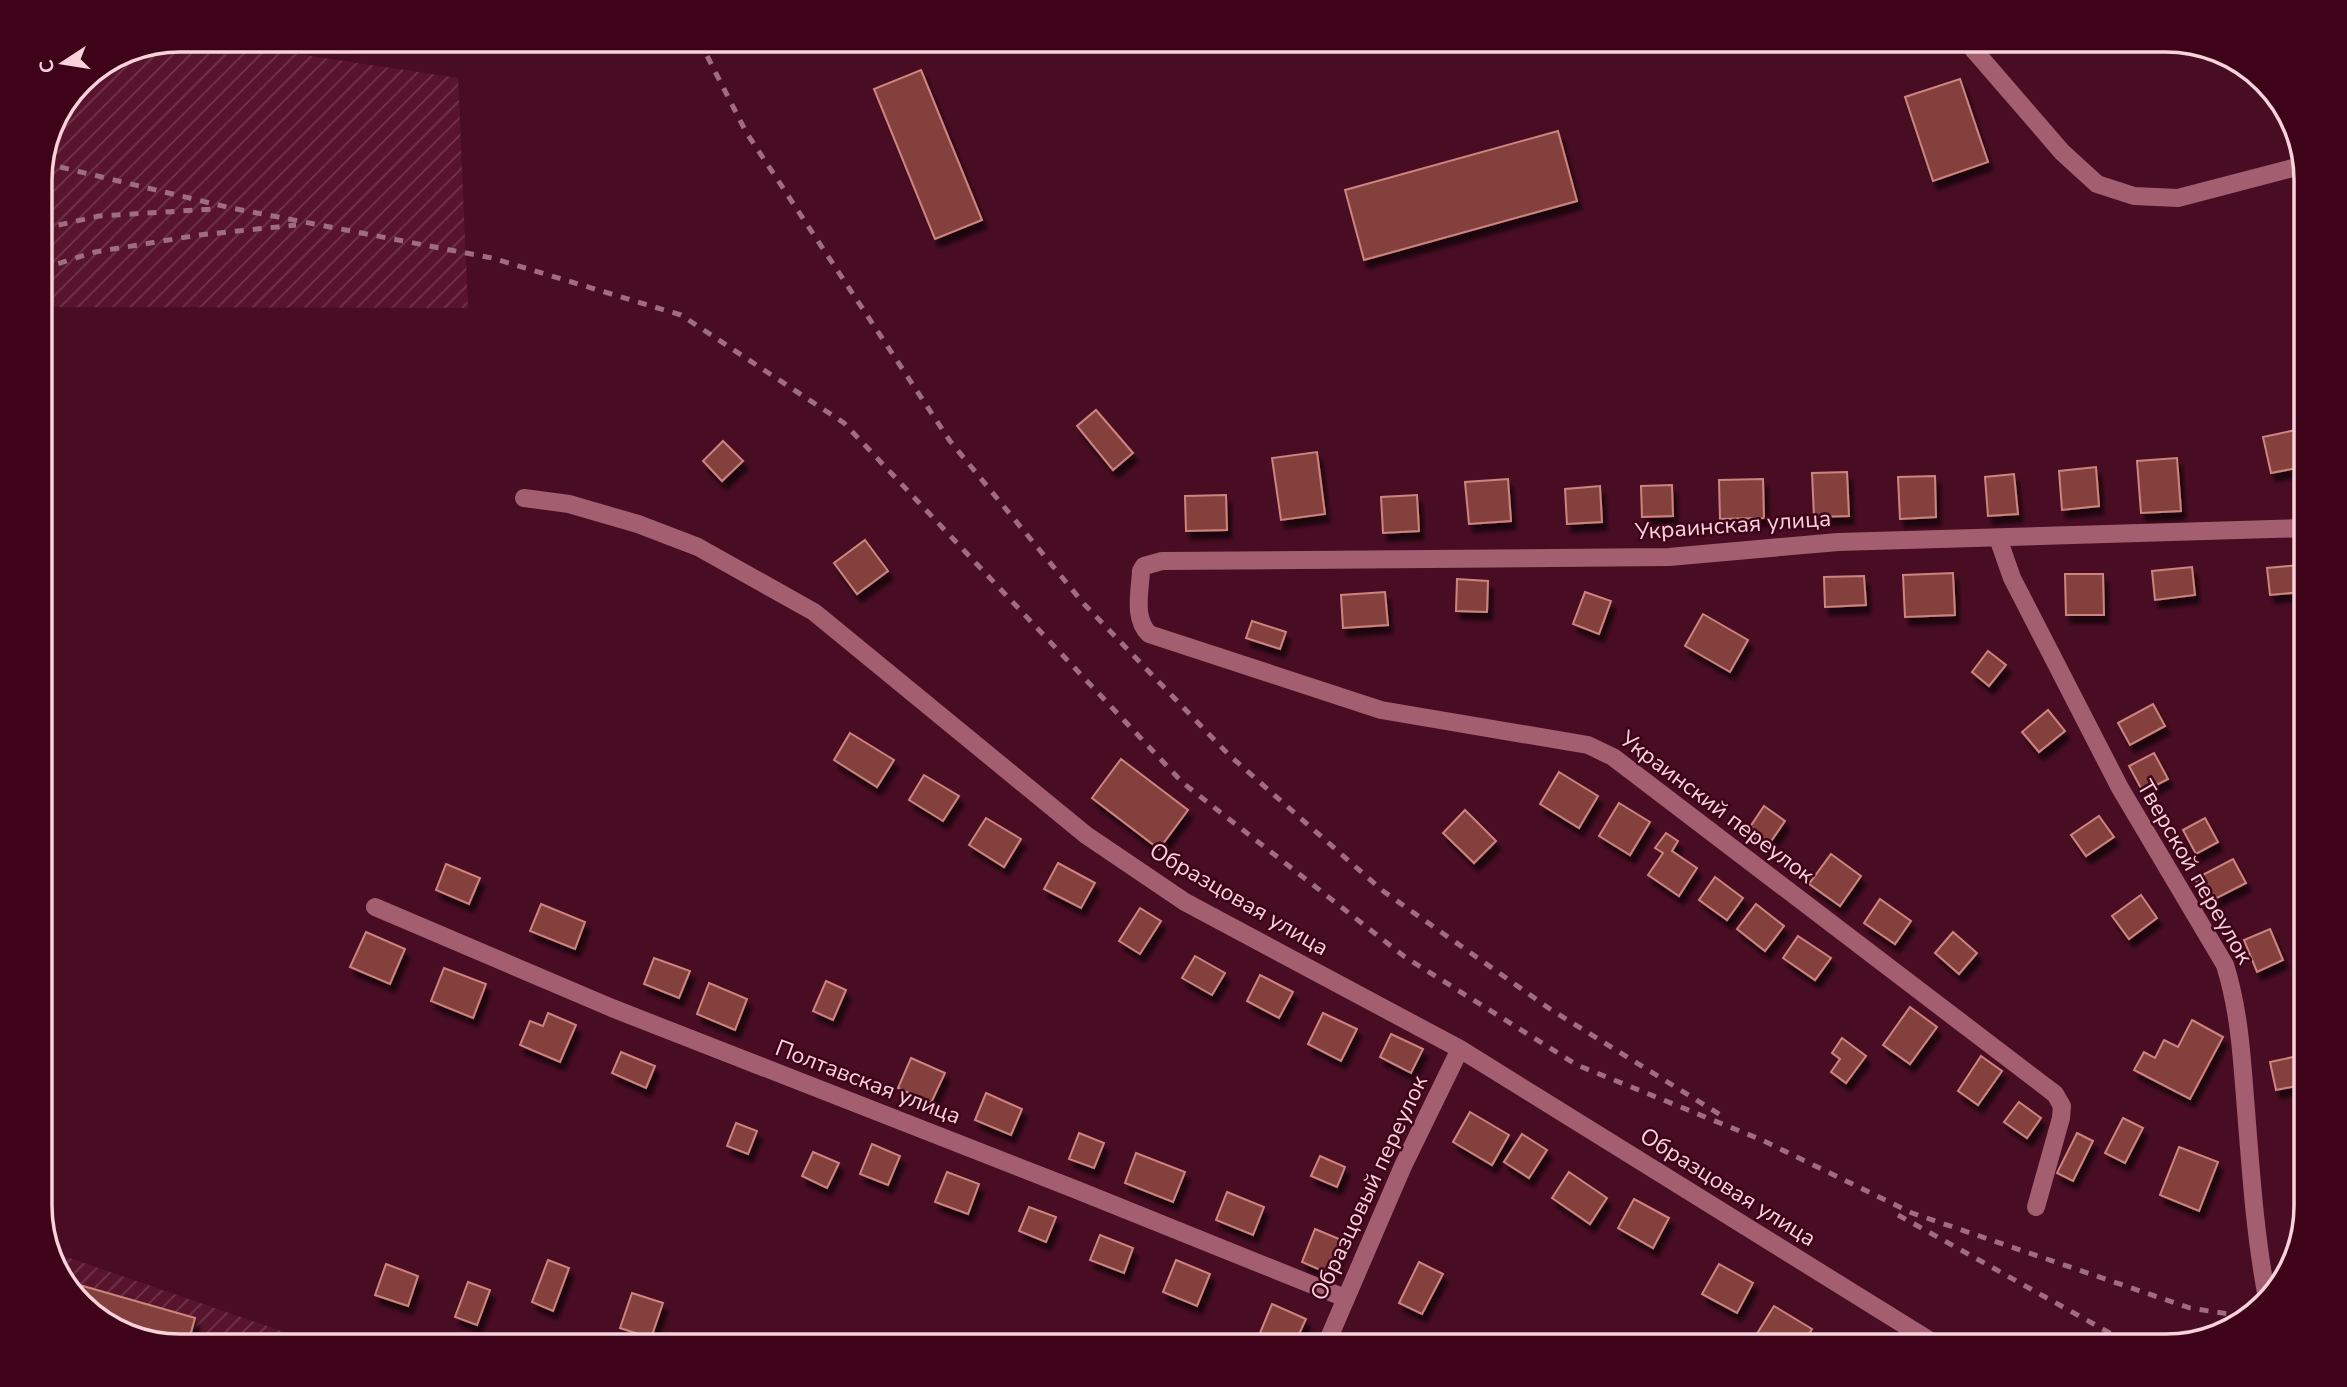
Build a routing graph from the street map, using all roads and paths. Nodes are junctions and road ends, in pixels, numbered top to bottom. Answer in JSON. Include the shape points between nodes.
{"nodes":[{"id":1,"x":1975,"y":52,"type":"edge"},
{"id":2,"x":2293,"y":168,"type":"edge"},
{"id":3,"x":524,"y":498,"type":"dead end"},
{"id":4,"x":2294,"y":528,"type":"edge"},
{"id":5,"x":1998,"y":537,"type":"junction"},
{"id":6,"x":1163,"y":561,"type":"joint"},
{"id":7,"x":375,"y":907,"type":"dead end"},
{"id":8,"x":1460,"y":1049,"type":"junction"},
{"id":9,"x":2036,"y":1208,"type":"dead end"},
{"id":10,"x":2265,"y":1288,"type":"edge"},
{"id":11,"x":1345,"y":1298,"type":"junction"},
{"id":12,"x":1330,"y":1334,"type":"edge"},
{"id":13,"x":1919,"y":1334,"type":"edge"}],
"edges":[{"from":1,"to":2,"type":"street","via":[[2062,152],[2097,184],[2134,196],[2178,198]]},
{"from":3,"to":8,"type":"street","name":"Образцовая улица","via":[[569,504],[698,547],[814,612],[1086,835],[1185,902]]},
{"from":4,"to":5,"type":"street","name":"Украинская улица"},
{"from":5,"to":6,"type":"street","name":"Украинская улица","via":[[1838,542],[1669,557]]},
{"from":5,"to":10,"type":"street","name":"Тверской переулок","via":[[2012,579],[2120,789],[2225,965],[2241,1039],[2257,1245]]},
{"from":6,"to":9,"type":"street","name":"Украинский переулок","via":[[1141,571],[1139,618],[1149,634],[1381,710],[1588,745],[1613,757],[2055,1094],[2062,1105],[2061,1118]]},
{"from":7,"to":11,"type":"street","name":"Полтавская улица","via":[[612,1008]]},
{"from":8,"to":11,"type":"street","name":"Образцовый переулок"},
{"from":8,"to":13,"type":"street","name":"Образцовая улица"},
{"from":11,"to":12,"type":"street","name":"Образцовый переулок"}]}
